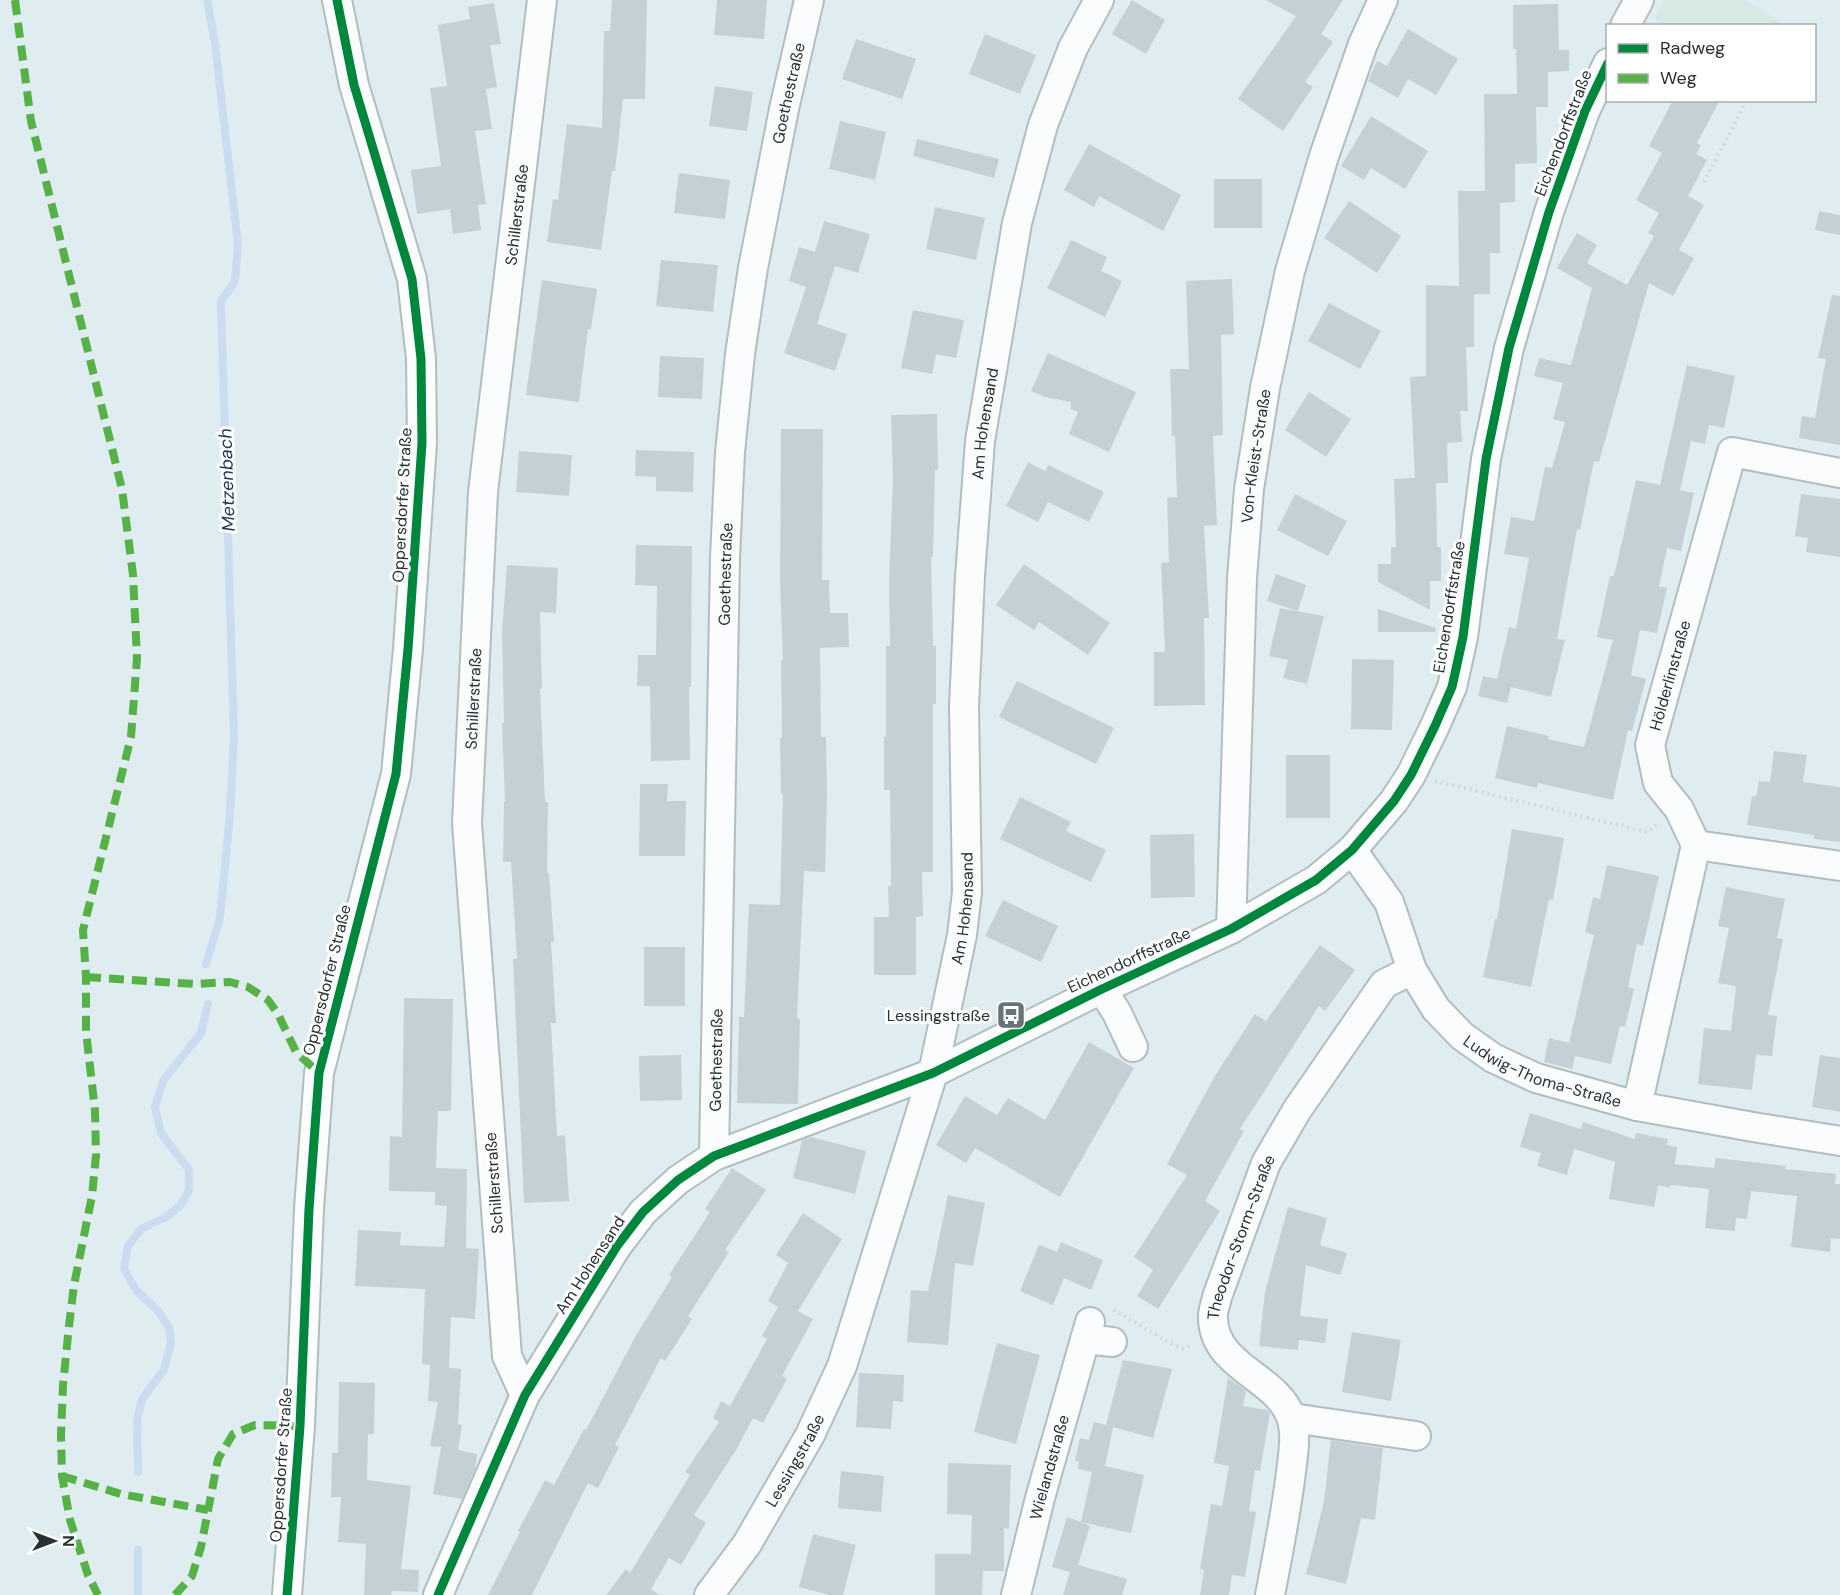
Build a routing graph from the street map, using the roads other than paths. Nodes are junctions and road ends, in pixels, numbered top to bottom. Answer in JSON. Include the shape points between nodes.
{"nodes":[{"id":1,"x":337,"y":0,"type":"edge"},
{"id":2,"x":542,"y":0,"type":"edge"},
{"id":3,"x":809,"y":0,"type":"edge"},
{"id":4,"x":1099,"y":0,"type":"edge"},
{"id":5,"x":1383,"y":0,"type":"edge"},
{"id":6,"x":1606,"y":67,"type":"edge"},
{"id":7,"x":1840,"y":473,"type":"edge"},
{"id":8,"x":1696,"y":845,"type":"junction"},
{"id":9,"x":1352,"y":850,"type":"junction"},
{"id":10,"x":1840,"y":866,"type":"edge"},
{"id":11,"x":1231,"y":929,"type":"junction"},
{"id":12,"x":1412,"y":970,"type":"junction"},
{"id":13,"x":1102,"y":989,"type":"junction"},
{"id":14,"x":1133,"y":1047,"type":"dead end"},
{"id":15,"x":933,"y":1072,"type":"junction"},
{"id":16,"x":1637,"y":1106,"type":"junction"},
{"id":17,"x":1840,"y":1141,"type":"edge"},
{"id":18,"x":714,"y":1156,"type":"junction"},
{"id":19,"x":1096,"y":1334,"type":"dead end"},
{"id":20,"x":525,"y":1395,"type":"junction"},
{"id":21,"x":1292,"y":1418,"type":"junction"},
{"id":22,"x":1416,"y":1436,"type":"dead end"},
{"id":23,"x":287,"y":1595,"type":"edge"},
{"id":24,"x":438,"y":1595,"type":"edge"},
{"id":25,"x":709,"y":1595,"type":"edge"},
{"id":26,"x":1016,"y":1595,"type":"edge"},
{"id":27,"x":1270,"y":1595,"type":"edge"}],
"edges":[{"from":1,"to":23,"type":"street","name":"Oppersdorfer Straße","via":[[354,85],[412,279],[421,359],[422,443],[396,774],[319,1073]]},
{"from":2,"to":20,"type":"street","name":"Schillerstraße","via":[[483,492],[467,823],[507,1356]]},
{"from":3,"to":18,"type":"street","name":"Goethestraße","via":[[753,268],[730,452]]},
{"from":4,"to":15,"type":"street","name":"Am Hohensand","via":[[1072,48],[1043,125],[1017,222],[980,441],[964,707],[967,892]]},
{"from":5,"to":11,"type":"street","name":"Von-Kleist-Straße","via":[[1363,44],[1324,156],[1290,271],[1265,388],[1249,489],[1242,578]]},
{"from":6,"to":9,"type":"street","name":"Eichendorffstraße","via":[[1585,111],[1549,212],[1509,348],[1486,459],[1463,637],[1452,687],[1411,775]]},
{"from":7,"to":8,"type":"street","name":"Hölderlinstraße","via":[[1732,452],[1650,746],[1658,783],[1679,809]]},
{"from":8,"to":10,"type":"street"},
{"from":8,"to":16,"type":"street"},
{"from":9,"to":11,"type":"street","name":"Eichendorffstraße","via":[[1316,880]]},
{"from":9,"to":12,"type":"street","name":"Ludwig-Thoma-Straße","via":[[1389,902]]},
{"from":11,"to":13,"type":"street","name":"Eichendorffstraße"},
{"from":12,"to":16,"type":"street","name":"Ludwig-Thoma-Straße","via":[[1436,1009],[1462,1036],[1493,1059],[1536,1078]]},
{"from":12,"to":21,"type":"street","name":"Theodor-Storm-Straße","via":[[1384,984],[1296,1110],[1266,1163],[1217,1297],[1212,1318],[1217,1339],[1230,1357],[1280,1398]]},
{"from":13,"to":14,"type":"street"},
{"from":13,"to":15,"type":"street","name":"Eichendorffstraße"},
{"from":15,"to":18,"type":"street","name":"Am Hohensand"},
{"from":15,"to":25,"type":"street","name":"Lessingstraße","via":[[842,1366],[810,1435],[747,1544]]},
{"from":16,"to":17,"type":"street","name":"Ludwig-Thoma-Straße"},
{"from":18,"to":20,"type":"street","name":"Am Hohensand","via":[[678,1180],[643,1212],[617,1246]]},
{"from":19,"to":26,"type":"street","name":"Wielandstraße","via":[[1040,1498]]},
{"from":20,"to":24,"type":"street","name":"Am Hohensand"},
{"from":21,"to":22,"type":"street"},
{"from":21,"to":27,"type":"street","via":[[1292,1466]]}]}
